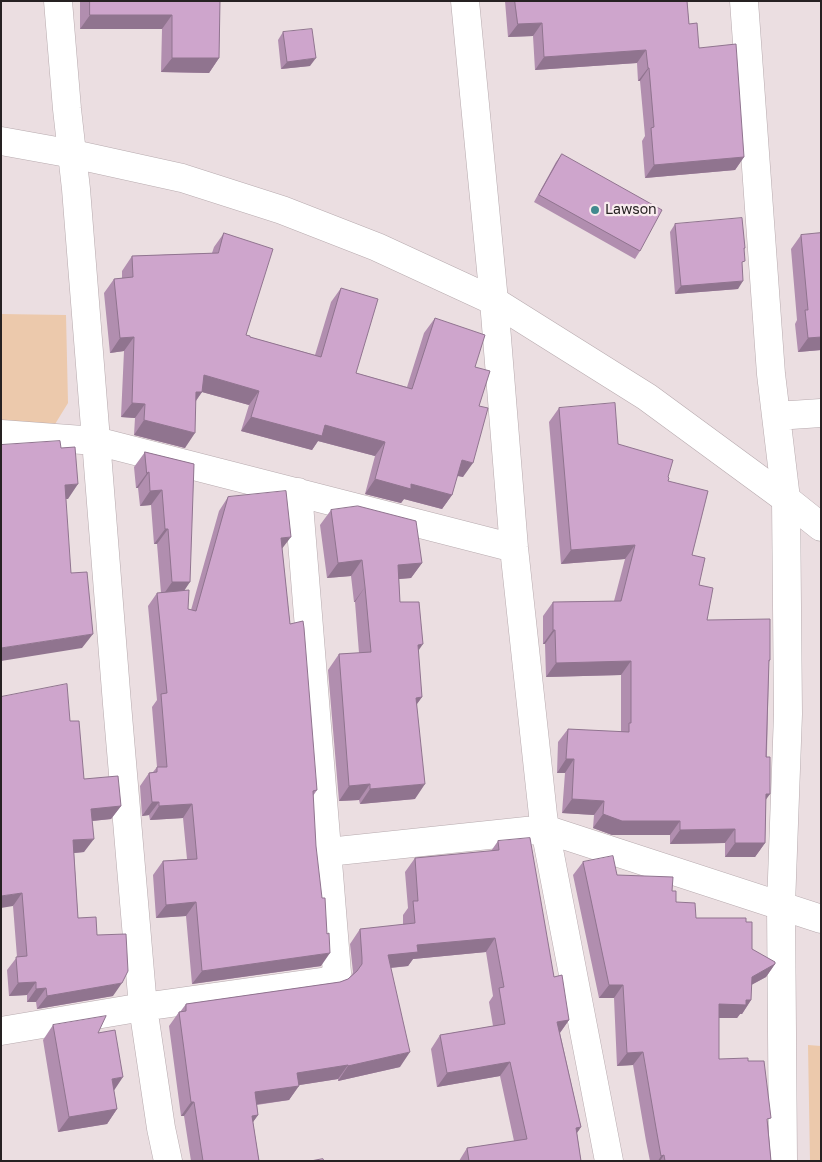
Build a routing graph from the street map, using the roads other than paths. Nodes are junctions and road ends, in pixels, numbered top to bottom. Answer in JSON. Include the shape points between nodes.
{"nodes":[{"id":1,"x":58,"y":1,"type":"edge"},
{"id":2,"x":465,"y":1,"type":"edge"},
{"id":3,"x":744,"y":1,"type":"edge"},
{"id":4,"x":1,"y":141,"type":"edge"},
{"id":5,"x":73,"y":154,"type":"junction"},
{"id":6,"x":494,"y":300,"type":"junction"},
{"id":7,"x":821,"y":413,"type":"edge"},
{"id":8,"x":776,"y":416,"type":"junction"},
{"id":9,"x":1,"y":434,"type":"edge"},
{"id":10,"x":96,"y":441,"type":"junction"},
{"id":11,"x":298,"y":492,"type":"junction"},
{"id":12,"x":786,"y":499,"type":"junction"},
{"id":13,"x":821,"y":527,"type":"edge"},
{"id":14,"x":514,"y":548,"type":"junction"},
{"id":15,"x":544,"y":829,"type":"junction"},
{"id":16,"x":328,"y":852,"type":"junction"},
{"id":17,"x":781,"y":905,"type":"junction"},
{"id":18,"x":821,"y":918,"type":"edge"},
{"id":19,"x":143,"y":1007,"type":"junction"},
{"id":20,"x":1,"y":1031,"type":"edge"},
{"id":21,"x":168,"y":1161,"type":"edge"},
{"id":22,"x":609,"y":1161,"type":"edge"},
{"id":23,"x":783,"y":1161,"type":"edge"}],
"edges":[{"from":1,"to":5,"type":"street"},
{"from":2,"to":6,"type":"street"},
{"from":3,"to":8,"type":"street"},
{"from":4,"to":5,"type":"street"},
{"from":5,"to":6,"type":"street","via":[[182,178],[282,210],[377,246]]},
{"from":5,"to":10,"type":"street"},
{"from":6,"to":12,"type":"street","via":[[647,397]]},
{"from":6,"to":14,"type":"street"},
{"from":7,"to":8,"type":"street"},
{"from":8,"to":12,"type":"street"},
{"from":9,"to":10,"type":"street"},
{"from":10,"to":11,"type":"street"},
{"from":10,"to":19,"type":"street"},
{"from":11,"to":14,"type":"street"},
{"from":11,"to":16,"type":"street"},
{"from":12,"to":13,"type":"street"},
{"from":12,"to":17,"type":"street","via":[[788,714]]},
{"from":14,"to":15,"type":"street"},
{"from":15,"to":16,"type":"street"},
{"from":15,"to":17,"type":"street"},
{"from":15,"to":22,"type":"street"},
{"from":16,"to":19,"type":"street","via":[[338,973],[328,981]]},
{"from":17,"to":18,"type":"street"},
{"from":17,"to":23,"type":"street"},
{"from":19,"to":20,"type":"street"},
{"from":19,"to":21,"type":"street"}]}
